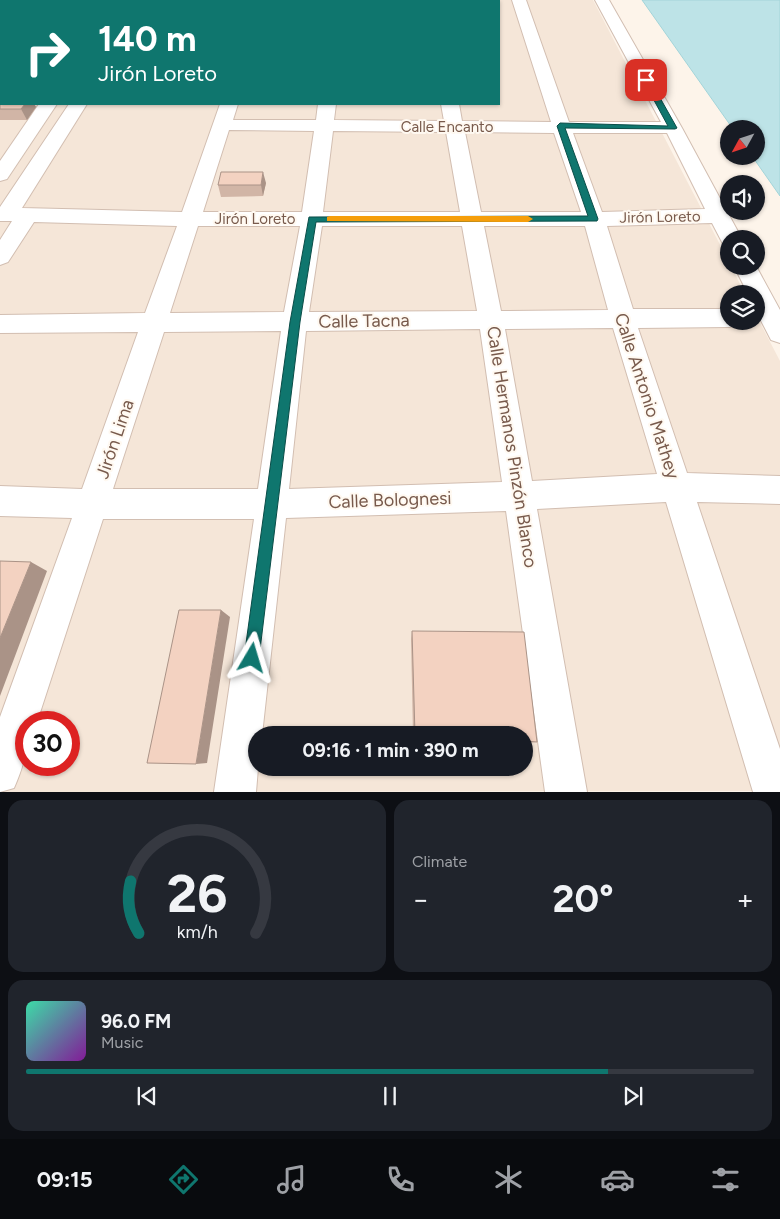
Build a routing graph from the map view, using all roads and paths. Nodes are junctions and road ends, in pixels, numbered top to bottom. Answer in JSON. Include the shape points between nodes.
{"nodes":[{"id":1,"x":520,"y":0,"type":"edge"},
{"id":2,"x":602,"y":0,"type":"edge"},
{"id":3,"x":47,"y":105,"type":"edge"},
{"id":4,"x":77,"y":105,"type":"edge"},
{"id":5,"x":225,"y":114,"type":"edge"},
{"id":6,"x":325,"y":115,"type":"edge"},
{"id":7,"x":453,"y":115,"type":"edge"},
{"id":8,"x":560,"y":126,"type":"junction"},
{"id":9,"x":673,"y":128,"type":"junction"},
{"id":10,"x":0,"y":175,"type":"edge"},
{"id":11,"x":12,"y":214,"type":"edge"},
{"id":12,"x":719,"y":216,"type":"junction"},
{"id":13,"x":190,"y":219,"type":"junction"},
{"id":14,"x":312,"y":219,"type":"junction"},
{"id":15,"x":471,"y":219,"type":"junction"},
{"id":16,"x":594,"y":219,"type":"junction"},
{"id":17,"x":726,"y":230,"type":"edge"},
{"id":18,"x":0,"y":257,"type":"edge"},
{"id":19,"x":749,"y":275,"type":"edge"},
{"id":20,"x":720,"y":318,"type":"edge"},
{"id":21,"x":623,"y":319,"type":"junction"},
{"id":22,"x":491,"y":320,"type":"junction"},
{"id":23,"x":295,"y":322,"type":"junction"},
{"id":24,"x":155,"y":323,"type":"junction"},
{"id":25,"x":769,"y":323,"type":"edge"},
{"id":26,"x":0,"y":324,"type":"edge"},
{"id":27,"x":676,"y":487,"type":"junction"},
{"id":28,"x":780,"y":490,"type":"edge"},
{"id":29,"x":520,"y":496,"type":"junction"},
{"id":30,"x":0,"y":501,"type":"edge"},
{"id":31,"x":93,"y":504,"type":"junction"},
{"id":32,"x":271,"y":504,"type":"junction"},
{"id":33,"x":0,"y":774,"type":"edge"},
{"id":34,"x":235,"y":792,"type":"edge"},
{"id":35,"x":566,"y":792,"type":"edge"},
{"id":36,"x":774,"y":792,"type":"edge"}],
"edges":[{"from":1,"to":8,"type":"street","name":"Calle Antonio Mathey"},
{"from":2,"to":9,"type":"street"},
{"from":3,"to":10,"type":"street"},
{"from":4,"to":11,"type":"street"},
{"from":5,"to":6,"type":"street","name":"Calle Encanto"},
{"from":5,"to":13,"type":"street","name":"Jirón Lima"},
{"from":6,"to":7,"type":"street","name":"Calle Encanto"},
{"from":6,"to":14,"type":"street"},
{"from":7,"to":8,"type":"street","name":"Calle Encanto"},
{"from":7,"to":15,"type":"street","name":"Calle Hermanos Pinzón Blanco"},
{"from":8,"to":9,"type":"street","name":"Calle Encanto"},
{"from":8,"to":16,"type":"street","name":"Calle Antonio Mathey"},
{"from":9,"to":12,"type":"street"},
{"from":11,"to":13,"type":"street","name":"Jirón Loreto"},
{"from":11,"to":18,"type":"street"},
{"from":12,"to":16,"type":"street","name":"Jirón Loreto"},
{"from":12,"to":17,"type":"street"},
{"from":13,"to":14,"type":"street","name":"Jirón Loreto"},
{"from":13,"to":24,"type":"street","name":"Jirón Lima"},
{"from":14,"to":15,"type":"street","name":"Jirón Loreto"},
{"from":14,"to":23,"type":"street"},
{"from":15,"to":16,"type":"street","name":"Jirón Loreto"},
{"from":15,"to":22,"type":"street","name":"Calle Hermanos Pinzón Blanco"},
{"from":16,"to":21,"type":"street","name":"Calle Antonio Mathey"},
{"from":19,"to":25,"type":"street"},
{"from":20,"to":21,"type":"street","name":"Calle Tacna"},
{"from":21,"to":22,"type":"street","name":"Calle Tacna"},
{"from":21,"to":27,"type":"street","name":"Calle Antonio Mathey"},
{"from":22,"to":23,"type":"street","name":"Calle Tacna"},
{"from":22,"to":29,"type":"street","name":"Calle Hermanos Pinzón Blanco"},
{"from":23,"to":24,"type":"street","name":"Calle Tacna"},
{"from":23,"to":32,"type":"street"},
{"from":24,"to":26,"type":"street","name":"Calle Tacna"},
{"from":24,"to":31,"type":"street","name":"Jirón Lima"},
{"from":27,"to":28,"type":"street","name":"Calle Bolognesi"},
{"from":27,"to":29,"type":"street","name":"Calle Bolognesi"},
{"from":27,"to":36,"type":"street","name":"Calle Antonio Mathey"},
{"from":29,"to":32,"type":"street","name":"Calle Bolognesi"},
{"from":29,"to":35,"type":"street","name":"Calle Hermanos Pinzón Blanco"},
{"from":30,"to":31,"type":"street","name":"Calle Bolognesi"},
{"from":31,"to":32,"type":"street","name":"Calle Bolognesi"},
{"from":31,"to":33,"type":"street","name":"Jirón Lima"},
{"from":32,"to":34,"type":"street"}]}
